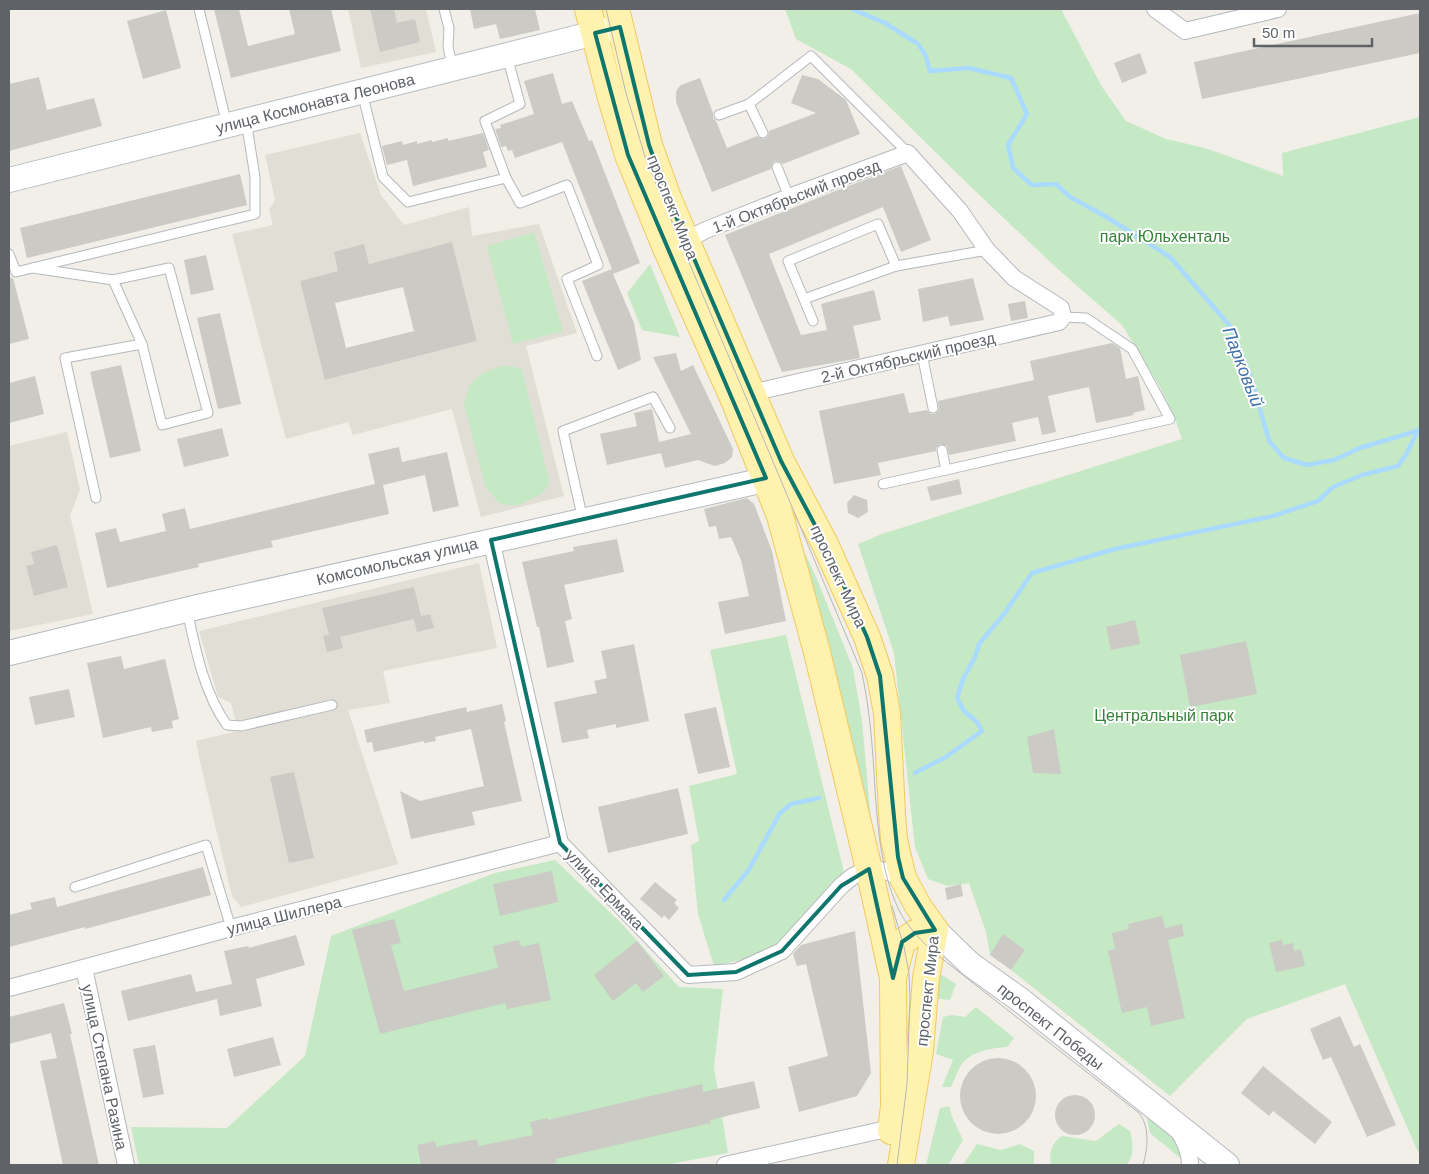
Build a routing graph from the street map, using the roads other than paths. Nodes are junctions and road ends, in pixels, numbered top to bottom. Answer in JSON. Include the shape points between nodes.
{"nodes":[{"id":1,"x":199,"y":9,"type":"edge"},
{"id":2,"x":444,"y":9,"type":"edge"},
{"id":3,"x":1155,"y":9,"type":"edge"},
{"id":4,"x":1278,"y":9,"type":"edge"},
{"id":5,"x":618,"y":18,"type":"edge"},
{"id":6,"x":592,"y":21,"type":"edge"},
{"id":7,"x":507,"y":56,"type":"junction"},
{"id":8,"x":453,"y":69,"type":"junction"},
{"id":9,"x":362,"y":92,"type":"junction"},
{"id":10,"x":749,"y":104,"type":"junction"},
{"id":11,"x":719,"y":115,"type":"dead end"},
{"id":12,"x":237,"y":123,"type":"junction"},
{"id":13,"x":763,"y":133,"type":"dead end"},
{"id":14,"x":908,"y":153,"type":"junction"},
{"id":15,"x":776,"y":167,"type":"dead end"},
{"id":16,"x":506,"y":178,"type":"junction"},
{"id":17,"x":9,"y":180,"type":"edge"},
{"id":18,"x":789,"y":197,"type":"junction"},
{"id":19,"x":686,"y":240,"type":"junction"},
{"id":20,"x":987,"y":250,"type":"junction"},
{"id":21,"x":9,"y":254,"type":"edge"},
{"id":22,"x":896,"y":266,"type":"junction"},
{"id":23,"x":33,"y":268,"type":"junction"},
{"id":24,"x":113,"y":280,"type":"junction"},
{"id":25,"x":804,"y":299,"type":"junction"},
{"id":26,"x":1063,"y":316,"type":"junction"},
{"id":27,"x":813,"y":321,"type":"dead end"},
{"id":28,"x":142,"y":344,"type":"junction"},
{"id":29,"x":922,"y":354,"type":"junction"},
{"id":30,"x":597,"y":356,"type":"dead end"},
{"id":31,"x":751,"y":393,"type":"junction"},
{"id":32,"x":933,"y":408,"type":"dead end"},
{"id":33,"x":670,"y":428,"type":"dead end"},
{"id":34,"x":942,"y":450,"type":"dead end"},
{"id":35,"x":946,"y":470,"type":"junction"},
{"id":36,"x":776,"y":475,"type":"junction"},
{"id":37,"x":882,"y":484,"type":"dead end"},
{"id":38,"x":96,"y":498,"type":"dead end"},
{"id":39,"x":583,"y":520,"type":"junction"},
{"id":40,"x":491,"y":540,"type":"junction"},
{"id":41,"x":187,"y":609,"type":"junction"},
{"id":42,"x":9,"y":653,"type":"edge"},
{"id":43,"x":332,"y":705,"type":"dead end"},
{"id":44,"x":560,"y":842,"type":"junction"},
{"id":45,"x":869,"y":869,"type":"junction"},
{"id":46,"x":903,"y":878,"type":"junction"},
{"id":47,"x":75,"y":887,"type":"dead end"},
{"id":48,"x":231,"y":928,"type":"junction"},
{"id":49,"x":935,"y":930,"type":"junction"},
{"id":50,"x":84,"y":968,"type":"junction"},
{"id":51,"x":893,"y":978,"type":"junction"},
{"id":52,"x":9,"y":988,"type":"edge"},
{"id":53,"x":1172,"y":1122,"type":"junction"},
{"id":54,"x":892,"y":1128,"type":"junction"},
{"id":55,"x":126,"y":1165,"type":"edge"},
{"id":56,"x":725,"y":1165,"type":"edge"},
{"id":57,"x":886,"y":1165,"type":"edge"},
{"id":58,"x":901,"y":1165,"type":"edge"},
{"id":59,"x":1190,"y":1165,"type":"edge"},
{"id":60,"x":1227,"y":1165,"type":"edge"}],
"edges":[{"from":1,"to":12,"type":"lane"},
{"from":2,"to":8,"type":"lane"},
{"from":3,"to":4,"type":"street","via":[[1186,31]]},
{"from":5,"to":6,"type":"main road","name":"улица Космонавта Леонова"},
{"from":5,"to":19,"type":"main road","name":"проспект Мира","via":[[648,145]]},
{"from":6,"to":7,"type":"main road","name":"улица Космонавта Леонова"},
{"from":6,"to":36,"type":"main road","name":"проспект Мира","via":[[628,155],[734,400]]},
{"from":7,"to":8,"type":"main road","name":"улица Космонавта Леонова"},
{"from":7,"to":16,"type":"lane","via":[[520,104],[485,121]]},
{"from":8,"to":9,"type":"main road","name":"улица Космонавта Леонова"},
{"from":9,"to":12,"type":"main road","name":"улица Космонавта Леонова"},
{"from":9,"to":16,"type":"lane","via":[[383,177],[408,202]]},
{"from":10,"to":11,"type":"lane"},
{"from":10,"to":13,"type":"lane"},
{"from":10,"to":14,"type":"lane","via":[[811,56]]},
{"from":12,"to":17,"type":"main road","name":"улица Космонавта Леонова"},
{"from":12,"to":23,"type":"lane","via":[[255,177],[255,214]]},
{"from":14,"to":18,"type":"street","name":"1-й Октябрьский проезд"},
{"from":14,"to":20,"type":"street","via":[[960,211]]},
{"from":15,"to":18,"type":"lane"},
{"from":16,"to":30,"type":"lane","via":[[520,203],[567,184],[598,265],[567,279]]},
{"from":18,"to":19,"type":"street","name":"1-й Октябрьский проезд"},
{"from":19,"to":31,"type":"main road","name":"проспект Мира"},
{"from":20,"to":22,"type":"lane"},
{"from":20,"to":26,"type":"street","via":[[1014,278],[1061,308]]},
{"from":21,"to":23,"type":"lane","via":[[16,272]]},
{"from":22,"to":25,"type":"lane"},
{"from":22,"to":25,"type":"lane","via":[[878,224],[788,261]]},
{"from":23,"to":24,"type":"lane"},
{"from":24,"to":28,"type":"lane"},
{"from":24,"to":28,"type":"lane","via":[[169,268],[208,413],[162,425]]},
{"from":25,"to":27,"type":"lane"},
{"from":26,"to":29,"type":"street","name":"2-й Октябрьский проезд","via":[[1059,322]]},
{"from":26,"to":35,"type":"lane","via":[[1086,318],[1132,349],[1170,419]]},
{"from":28,"to":38,"type":"lane","via":[[65,358]]},
{"from":29,"to":31,"type":"street","name":"2-й Октябрьский проезд"},
{"from":29,"to":32,"type":"lane"},
{"from":31,"to":36,"type":"main road","name":"проспект Мира"},
{"from":33,"to":39,"type":"lane","via":[[653,397],[563,431]]},
{"from":34,"to":35,"type":"lane"},
{"from":35,"to":37,"type":"lane"},
{"from":36,"to":39,"type":"main road","name":"Комсомольская улица"},
{"from":36,"to":45,"type":"main road","name":"проспект Мира","via":[[780,516]]},
{"from":36,"to":46,"type":"main road","name":"проспект Мира","via":[[825,544],[867,637],[880,676],[887,713],[894,839]]},
{"from":39,"to":40,"type":"main road","name":"Комсомольская улица"},
{"from":40,"to":41,"type":"main road","name":"Комсомольская улица"},
{"from":40,"to":44,"type":"street","name":"улица Ермака"},
{"from":41,"to":42,"type":"main road","name":"Комсомольская улица"},
{"from":41,"to":43,"type":"lane","via":[[212,698],[227,725],[242,726]]},
{"from":44,"to":45,"type":"street","name":"улица Ермака","via":[[688,975],[736,972],[782,951],[841,886]]},
{"from":44,"to":48,"type":"street","name":"улица Шиллера"},
{"from":45,"to":46,"type":"street"},
{"from":45,"to":51,"type":"main road","name":"проспект Мира"},
{"from":46,"to":49,"type":"main road","name":"проспект Мира"},
{"from":47,"to":48,"type":"lane","via":[[206,845]]},
{"from":48,"to":50,"type":"street","name":"улица Шиллера"},
{"from":49,"to":51,"type":"main road","via":[[915,933],[902,942]]},
{"from":49,"to":53,"type":"main road","name":"проспект Победы","via":[[970,964],[1019,999]]},
{"from":49,"to":58,"type":"main road","name":"проспект Мира"},
{"from":50,"to":52,"type":"street","name":"улица Шиллера"},
{"from":50,"to":55,"type":"street","name":"улица Степана Разина"},
{"from":51,"to":54,"type":"main road","name":"проспект Мира"},
{"from":53,"to":59,"type":"street","via":[[1184,1141]]},
{"from":53,"to":60,"type":"main road","name":"проспект Победы"},
{"from":54,"to":56,"type":"street"},
{"from":54,"to":57,"type":"main road","name":"проспект Мира"}]}
